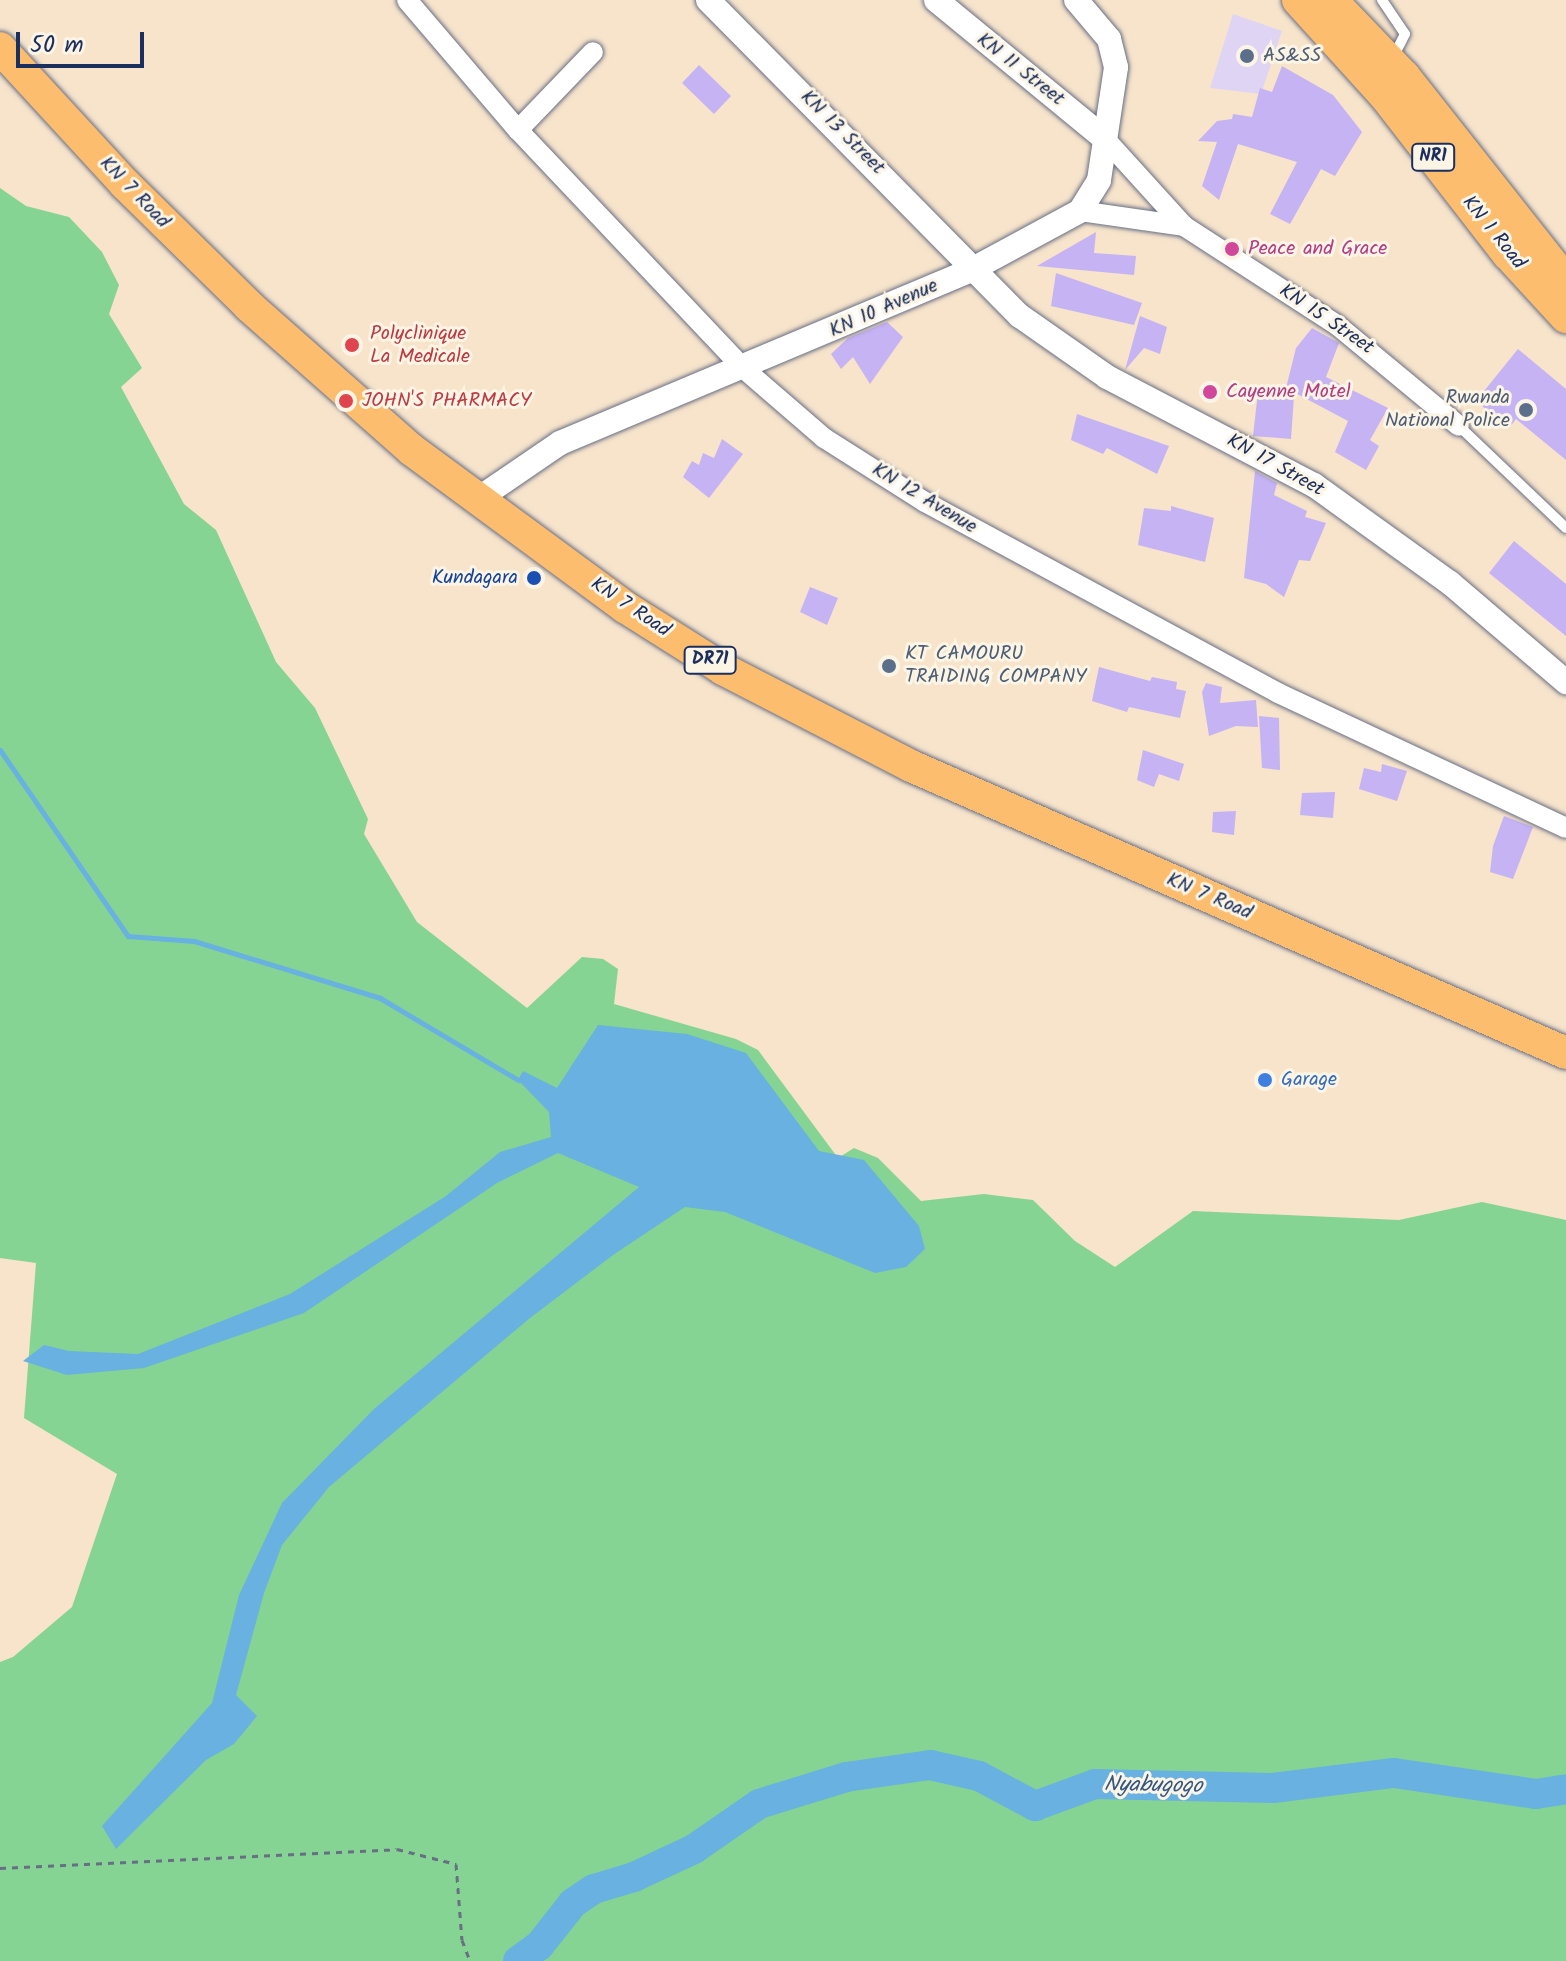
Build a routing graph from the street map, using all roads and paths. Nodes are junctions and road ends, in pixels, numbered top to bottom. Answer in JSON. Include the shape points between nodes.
{"nodes":[{"id":1,"x":407,"y":0,"type":"edge"},
{"id":2,"x":708,"y":0,"type":"edge"},
{"id":3,"x":936,"y":0,"type":"edge"},
{"id":4,"x":1076,"y":0,"type":"edge"},
{"id":5,"x":1298,"y":0,"type":"edge"},
{"id":6,"x":1331,"y":0,"type":"edge"},
{"id":7,"x":1382,"y":0,"type":"edge"},
{"id":8,"x":0,"y":48,"type":"edge"},
{"id":9,"x":593,"y":52,"type":"dead end"},
{"id":10,"x":1391,"y":61,"type":"junction"},
{"id":11,"x":518,"y":130,"type":"junction"},
{"id":12,"x":1105,"y":139,"type":"junction"},
{"id":13,"x":1080,"y":211,"type":"junction"},
{"id":14,"x":1184,"y":226,"type":"junction"},
{"id":15,"x":971,"y":270,"type":"junction"},
{"id":16,"x":1566,"y":281,"type":"edge"},
{"id":17,"x":1566,"y":317,"type":"edge"},
{"id":18,"x":743,"y":368,"type":"junction"},
{"id":19,"x":1459,"y":426,"type":"joint"},
{"id":20,"x":478,"y":499,"type":"junction"},
{"id":21,"x":1566,"y":528,"type":"edge"},
{"id":22,"x":1566,"y":682,"type":"edge"},
{"id":23,"x":1566,"y":828,"type":"edge"},
{"id":24,"x":1566,"y":1053,"type":"edge"},
{"id":25,"x":0,"y":1868,"type":"edge"},
{"id":26,"x":470,"y":1961,"type":"edge"}],
"edges":[{"from":1,"to":11,"type":"street","name":"KN 12 Avenue"},
{"from":2,"to":15,"type":"street","name":"KN 13 Street","via":[[907,198]]},
{"from":3,"to":12,"type":"street","name":"KN 11 Street"},
{"from":4,"to":12,"type":"street","via":[[1109,39],[1116,67]]},
{"from":5,"to":17,"type":"main road","name":"KN 1 Road","number":"NR1","via":[[1386,97],[1508,254]]},
{"from":6,"to":10,"type":"main road","name":"KN 1 Road","number":"NR1"},
{"from":7,"to":10,"type":"lane","via":[[1405,34]]},
{"from":8,"to":20,"type":"main road","name":"KN 7 Road","number":"DR71","via":[[239,297],[412,450]]},
{"from":9,"to":11,"type":"street"},
{"from":10,"to":16,"type":"main road","name":"KN 1 Road","number":"NR1"},
{"from":11,"to":18,"type":"street","name":"KN 12 Avenue"},
{"from":12,"to":13,"type":"street","via":[[1099,180]]},
{"from":12,"to":14,"type":"street","name":"KN 15 Street"},
{"from":13,"to":14,"type":"street","name":"KN 15 Street"},
{"from":13,"to":15,"type":"street","name":"KN 10 Avenue"},
{"from":14,"to":19,"type":"street","name":"KN 15 Street","via":[[1337,325]]},
{"from":15,"to":18,"type":"street","name":"KN 10 Avenue"},
{"from":15,"to":22,"type":"street","name":"KN 17 Street","via":[[1020,316],[1107,377],[1314,485],[1387,535]]},
{"from":18,"to":20,"type":"street","name":"KN 10 Avenue","via":[[560,443]]},
{"from":18,"to":23,"type":"street","name":"KN 12 Avenue","via":[[824,438],[950,516],[1278,693]]},
{"from":19,"to":21,"type":"lane"},
{"from":20,"to":24,"type":"main road","name":"KN 7 Road","number":"DR71","via":[[625,607],[824,724]]},
{"from":25,"to":26,"type":"path","via":[[397,1849],[456,1864],[462,1940]]}]}
